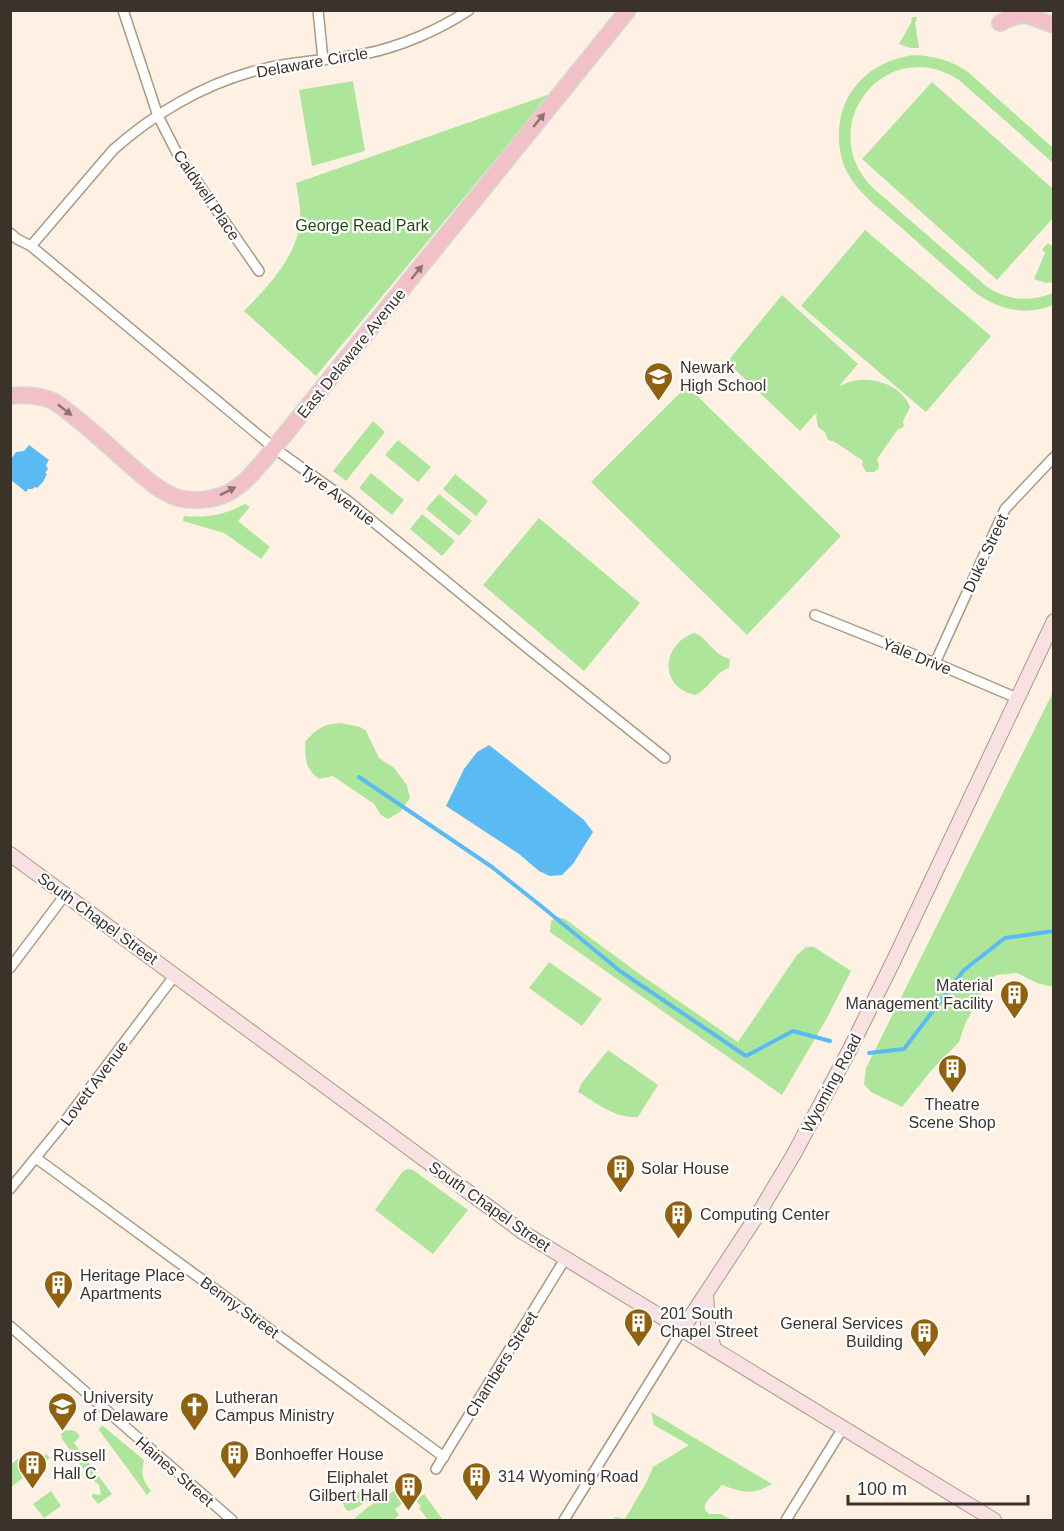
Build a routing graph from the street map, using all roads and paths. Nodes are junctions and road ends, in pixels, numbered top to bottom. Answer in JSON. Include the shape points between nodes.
{"nodes":[{"id":1,"x":123,"y":10,"type":"edge"},
{"id":2,"x":318,"y":10,"type":"edge"},
{"id":3,"x":470,"y":10,"type":"edge"},
{"id":4,"x":628,"y":10,"type":"edge"},
{"id":5,"x":1005,"y":10,"type":"edge"},
{"id":6,"x":1041,"y":10,"type":"edge"},
{"id":7,"x":1053,"y":23,"type":"edge"},
{"id":8,"x":323,"y":60,"type":"junction"},
{"id":9,"x":158,"y":116,"type":"junction"},
{"id":10,"x":10,"y":233,"type":"edge"},
{"id":11,"x":31,"y":246,"type":"junction"},
{"id":12,"x":259,"y":271,"type":"dead end"},
{"id":13,"x":10,"y":396,"type":"edge"},
{"id":14,"x":274,"y":448,"type":"junction"},
{"id":15,"x":1053,"y":457,"type":"edge"},
{"id":16,"x":815,"y":615,"type":"dead end"},
{"id":17,"x":1053,"y":621,"type":"edge"},
{"id":18,"x":935,"y":663,"type":"junction"},
{"id":19,"x":1017,"y":698,"type":"junction"},
{"id":20,"x":665,"y":758,"type":"dead end"},
{"id":21,"x":10,"y":854,"type":"edge"},
{"id":22,"x":65,"y":895,"type":"junction"},
{"id":23,"x":10,"y":968,"type":"edge"},
{"id":24,"x":175,"y":975,"type":"junction"},
{"id":25,"x":36,"y":1158,"type":"junction"},
{"id":26,"x":10,"y":1189,"type":"edge"},
{"id":27,"x":566,"y":1259,"type":"junction"},
{"id":28,"x":706,"y":1294,"type":"junction"},
{"id":29,"x":10,"y":1326,"type":"edge"},
{"id":30,"x":682,"y":1330,"type":"junction"},
{"id":31,"x":714,"y":1349,"type":"junction"},
{"id":32,"x":843,"y":1428,"type":"junction"},
{"id":33,"x":444,"y":1457,"type":"junction"},
{"id":34,"x":436,"y":1469,"type":"dead end"},
{"id":35,"x":232,"y":1521,"type":"edge"},
{"id":36,"x":564,"y":1521,"type":"edge"},
{"id":37,"x":786,"y":1521,"type":"edge"},
{"id":38,"x":994,"y":1521,"type":"edge"}],
"edges":[{"from":1,"to":9,"type":"street","name":"Caldwell Place"},
{"from":2,"to":8,"type":"street"},
{"from":3,"to":8,"type":"street","name":"Delaware Circle","via":[[416,38],[367,53]]},
{"from":14,"to":4,"type":"main road","name":"East Delaware Avenue","one_way":true},
{"from":5,"to":7,"type":"main road","via":[[1000,22],[1020,14]]},
{"from":6,"to":7,"type":"main road"},
{"from":8,"to":9,"type":"street","name":"Delaware Circle","via":[[251,72],[205,90]]},
{"from":9,"to":11,"type":"street","name":"Delaware Circle","via":[[113,150]]},
{"from":9,"to":12,"type":"street","name":"Caldwell Place","via":[[177,153]]},
{"from":10,"to":11,"type":"street","name":"Tyre Avenue"},
{"from":11,"to":14,"type":"street","name":"Tyre Avenue"},
{"from":13,"to":14,"type":"main road","name":"East Delaware Avenue","one_way":true,"via":[[32,395],[55,402],[150,482],[179,498],[207,499],[231,491]]},
{"from":14,"to":20,"type":"street","name":"Tyre Avenue","via":[[348,501]]},
{"from":15,"to":18,"type":"street","name":"Duke Street","via":[[1005,509]]},
{"from":16,"to":18,"type":"street","name":"Yale Drive"},
{"from":17,"to":19,"type":"street","name":"Wyoming Road"},
{"from":18,"to":19,"type":"street","name":"Yale Drive"},
{"from":19,"to":28,"type":"street","name":"Wyoming Road","via":[[850,1049],[794,1154]]},
{"from":21,"to":22,"type":"street","name":"South Chapel Street"},
{"from":22,"to":23,"type":"street"},
{"from":22,"to":24,"type":"street","name":"South Chapel Street"},
{"from":24,"to":25,"type":"street","name":"Lovett Avenue"},
{"from":24,"to":27,"type":"street","name":"South Chapel Street","via":[[507,1220]]},
{"from":25,"to":26,"type":"street","name":"Lovett Avenue"},
{"from":25,"to":33,"type":"street","name":"Benny Street"},
{"from":27,"to":30,"type":"street","name":"South Chapel Street"},
{"from":27,"to":33,"type":"street","name":"Chambers Street"},
{"from":28,"to":30,"type":"street","name":"Wyoming Road"},
{"from":28,"to":31,"type":"street"},
{"from":29,"to":35,"type":"street","name":"Haines Street"},
{"from":30,"to":31,"type":"street","name":"South Chapel Street"},
{"from":30,"to":36,"type":"street","name":"Wyoming Road"},
{"from":31,"to":32,"type":"street","name":"South Chapel Street"},
{"from":32,"to":37,"type":"street"},
{"from":32,"to":38,"type":"street","name":"South Chapel Street"},
{"from":33,"to":34,"type":"street","name":"Chambers Street"}]}
